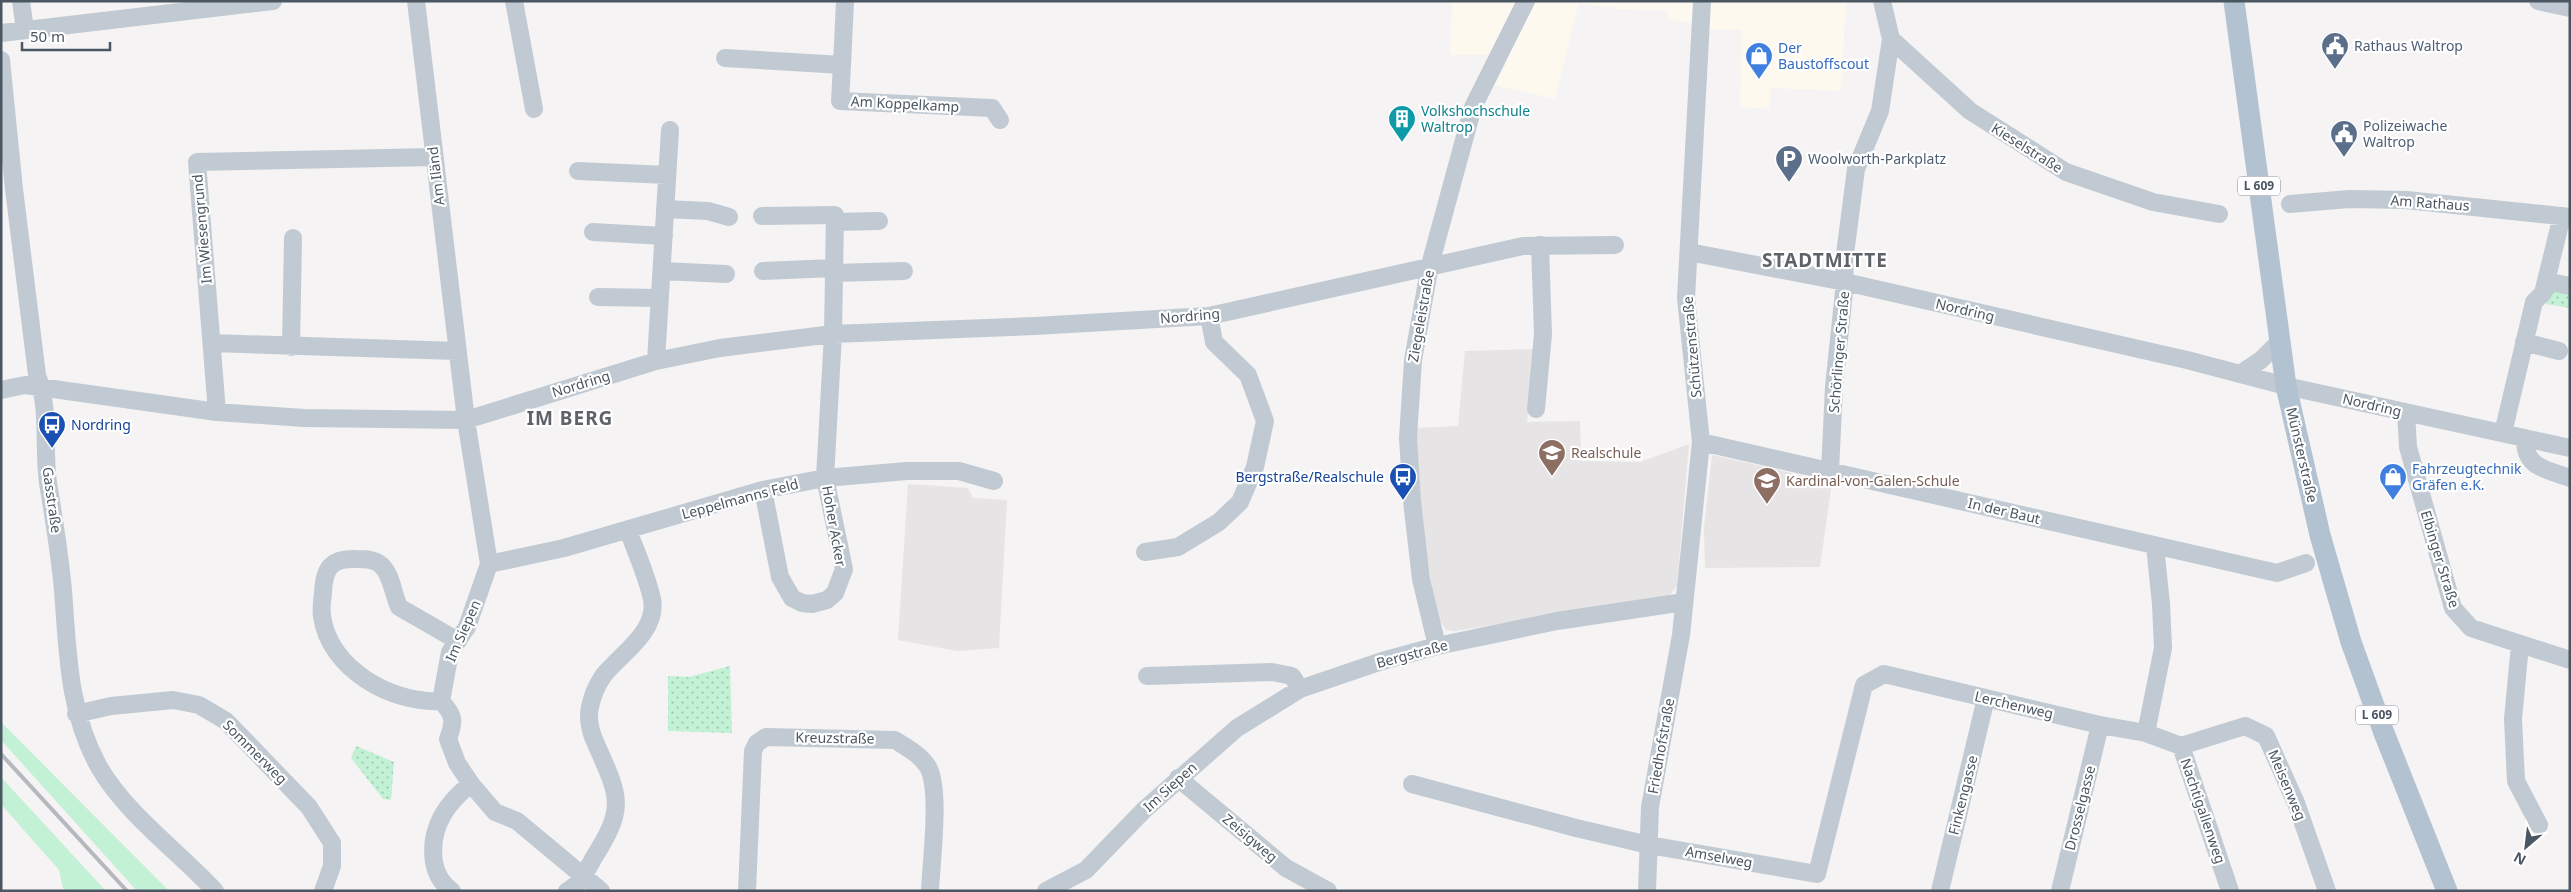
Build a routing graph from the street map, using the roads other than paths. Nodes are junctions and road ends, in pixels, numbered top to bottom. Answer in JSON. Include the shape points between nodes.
{"nodes":[{"id":1,"x":21,"y":1,"type":"edge"},
{"id":2,"x":273,"y":1,"type":"edge"},
{"id":3,"x":416,"y":1,"type":"edge"},
{"id":4,"x":514,"y":1,"type":"edge"},
{"id":5,"x":845,"y":1,"type":"edge"},
{"id":6,"x":1526,"y":1,"type":"edge"},
{"id":7,"x":1702,"y":1,"type":"edge"},
{"id":8,"x":1882,"y":1,"type":"edge"},
{"id":9,"x":2234,"y":1,"type":"edge"},
{"id":10,"x":2538,"y":1,"type":"edge"},
{"id":11,"x":2570,"y":8,"type":"edge"},
{"id":12,"x":25,"y":30,"type":"junction"},
{"id":13,"x":1,"y":33,"type":"edge"},
{"id":14,"x":1891,"y":39,"type":"junction"},
{"id":15,"x":724,"y":58,"type":"dead end"},
{"id":16,"x":1,"y":60,"type":"edge"},
{"id":17,"x":842,"y":65,"type":"junction"},
{"id":18,"x":534,"y":109,"type":"dead end"},
{"id":19,"x":1000,"y":120,"type":"dead end"},
{"id":20,"x":670,"y":130,"type":"dead end"},
{"id":21,"x":434,"y":157,"type":"junction"},
{"id":22,"x":578,"y":171,"type":"dead end"},
{"id":23,"x":667,"y":175,"type":"junction"},
{"id":24,"x":8,"y":190,"type":"edge"},
{"id":25,"x":2290,"y":204,"type":"dead end"},
{"id":26,"x":665,"y":209,"type":"junction"},
{"id":27,"x":2219,"y":214,"type":"dead end"},
{"id":28,"x":762,"y":216,"type":"dead end"},
{"id":29,"x":2566,"y":216,"type":"edge"},
{"id":30,"x":729,"y":217,"type":"dead end"},
{"id":31,"x":879,"y":221,"type":"dead end"},
{"id":32,"x":835,"y":222,"type":"junction"},
{"id":33,"x":593,"y":232,"type":"dead end"},
{"id":34,"x":664,"y":236,"type":"junction"},
{"id":35,"x":293,"y":238,"type":"dead end"},
{"id":36,"x":1616,"y":245,"type":"dead end"},
{"id":37,"x":1540,"y":246,"type":"junction"},
{"id":38,"x":1689,"y":252,"type":"junction"},
{"id":39,"x":1430,"y":265,"type":"junction"},
{"id":40,"x":662,"y":271,"type":"junction"},
{"id":41,"x":763,"y":271,"type":"dead end"},
{"id":42,"x":834,"y":271,"type":"junction"},
{"id":43,"x":904,"y":271,"type":"dead end"},
{"id":44,"x":726,"y":274,"type":"dead end"},
{"id":45,"x":2546,"y":281,"type":"junction"},
{"id":46,"x":1845,"y":282,"type":"junction"},
{"id":47,"x":2570,"y":286,"type":"edge"},
{"id":48,"x":598,"y":297,"type":"dead end"},
{"id":49,"x":660,"y":298,"type":"junction"},
{"id":50,"x":1209,"y":316,"type":"junction"},
{"id":51,"x":833,"y":334,"type":"junction"},
{"id":52,"x":2280,"y":341,"type":"junction"},
{"id":53,"x":2524,"y":342,"type":"junction"},
{"id":54,"x":212,"y":343,"type":"junction"},
{"id":55,"x":291,"y":347,"type":"junction"},
{"id":56,"x":457,"y":351,"type":"junction"},
{"id":57,"x":2559,"y":351,"type":"dead end"},
{"id":58,"x":656,"y":361,"type":"junction"},
{"id":59,"x":2240,"y":374,"type":"junction"},
{"id":60,"x":2286,"y":386,"type":"junction"},
{"id":61,"x":43,"y":389,"type":"junction"},
{"id":62,"x":1,"y":390,"type":"edge"},
{"id":63,"x":1536,"y":409,"type":"dead end"},
{"id":64,"x":217,"y":412,"type":"junction"},
{"id":65,"x":2406,"y":412,"type":"junction"},
{"id":66,"x":466,"y":420,"type":"junction"},
{"id":67,"x":2503,"y":433,"type":"junction"},
{"id":68,"x":2525,"y":438,"type":"junction"},
{"id":69,"x":1701,"y":442,"type":"junction"},
{"id":70,"x":2570,"y":448,"type":"edge"},
{"id":71,"x":1830,"y":470,"type":"junction"},
{"id":72,"x":825,"y":478,"type":"junction"},
{"id":73,"x":2570,"y":478,"type":"edge"},
{"id":74,"x":994,"y":481,"type":"dead end"},
{"id":75,"x":763,"y":490,"type":"junction"},
{"id":76,"x":628,"y":530,"type":"junction"},
{"id":77,"x":2155,"y":546,"type":"junction"},
{"id":78,"x":1145,"y":552,"type":"dead end"},
{"id":79,"x":2306,"y":563,"type":"dead end"},
{"id":80,"x":489,"y":564,"type":"junction"},
{"id":81,"x":1684,"y":602,"type":"junction"},
{"id":82,"x":458,"y":641,"type":"junction"},
{"id":83,"x":2520,"y":645,"type":"junction"},
{"id":84,"x":1437,"y":646,"type":"junction"},
{"id":85,"x":2570,"y":660,"type":"edge"},
{"id":86,"x":1884,"y":674,"type":"joint"},
{"id":87,"x":1147,"y":676,"type":"dead end"},
{"id":88,"x":1300,"y":689,"type":"junction"},
{"id":89,"x":1986,"y":698,"type":"junction"},
{"id":90,"x":441,"y":701,"type":"junction"},
{"id":91,"x":76,"y":714,"type":"junction"},
{"id":92,"x":2100,"y":725,"type":"junction"},
{"id":93,"x":2146,"y":733,"type":"junction"},
{"id":94,"x":2181,"y":746,"type":"junction"},
{"id":95,"x":1178,"y":778,"type":"junction"},
{"id":96,"x":471,"y":784,"type":"junction"},
{"id":97,"x":1412,"y":784,"type":"dead end"},
{"id":98,"x":2539,"y":825,"type":"dead end"},
{"id":99,"x":1649,"y":845,"type":"junction"},
{"id":100,"x":583,"y":875,"type":"junction"},
{"id":101,"x":215,"y":891,"type":"edge"},
{"id":102,"x":323,"y":891,"type":"edge"},
{"id":103,"x":452,"y":891,"type":"edge"},
{"id":104,"x":567,"y":891,"type":"edge"},
{"id":105,"x":601,"y":891,"type":"edge"},
{"id":106,"x":747,"y":891,"type":"edge"},
{"id":107,"x":930,"y":891,"type":"edge"},
{"id":108,"x":1046,"y":891,"type":"edge"},
{"id":109,"x":1328,"y":891,"type":"edge"},
{"id":110,"x":1647,"y":891,"type":"edge"},
{"id":111,"x":1940,"y":891,"type":"edge"},
{"id":112,"x":2060,"y":891,"type":"edge"},
{"id":113,"x":2230,"y":891,"type":"edge"},
{"id":114,"x":2327,"y":891,"type":"edge"},
{"id":115,"x":2446,"y":891,"type":"edge"}],
"edges":[{"from":1,"to":12,"type":"street"},
{"from":2,"to":12,"type":"street"},
{"from":3,"to":21,"type":"street","name":"Am Iländ"},
{"from":4,"to":18,"type":"street"},
{"from":5,"to":17,"type":"street","name":"Am Koppelkamp"},
{"from":6,"to":39,"type":"street","name":"Ziegeleistraße","via":[[1473,106]]},
{"from":7,"to":38,"type":"street","name":"Schützenstraße"},
{"from":8,"to":14,"type":"street","name":"Schörlinger Straße"},
{"from":9,"to":52,"type":"main road","name":"Münsterstraße","number":"L 609"},
{"from":10,"to":11,"type":"street"},
{"from":12,"to":13,"type":"street"},
{"from":14,"to":27,"type":"street","name":"Kieselstraße","via":[[1970,112],[2066,172],[2153,202]]},
{"from":14,"to":46,"type":"street","name":"Schörlinger Straße","via":[[1880,112],[1856,169],[1844,262]]},
{"from":15,"to":17,"type":"street"},
{"from":16,"to":24,"type":"street","name":"Gasstraße"},
{"from":17,"to":19,"type":"street","name":"Am Koppelkamp","via":[[840,101],[992,108]]},
{"from":20,"to":23,"type":"street"},
{"from":21,"to":54,"type":"street","name":"Im Wiesengrund","via":[[197,162]]},
{"from":21,"to":56,"type":"street","name":"Am Iländ"},
{"from":22,"to":23,"type":"street"},
{"from":23,"to":26,"type":"street"},
{"from":24,"to":61,"type":"street","name":"Gasstraße","via":[[37,374]]},
{"from":25,"to":29,"type":"street","name":"Am Rathaus","via":[[2349,199],[2406,200]]},
{"from":26,"to":30,"type":"street","via":[[708,211]]},
{"from":26,"to":34,"type":"street"},
{"from":28,"to":32,"type":"street","via":[[835,215]]},
{"from":29,"to":45,"type":"street"},
{"from":31,"to":32,"type":"street"},
{"from":32,"to":42,"type":"street"},
{"from":33,"to":34,"type":"street"},
{"from":34,"to":40,"type":"street"},
{"from":35,"to":55,"type":"street"},
{"from":36,"to":37,"type":"street","name":"Nordring"},
{"from":37,"to":39,"type":"street","name":"Nordring","via":[[1523,246]]},
{"from":37,"to":63,"type":"street","via":[[1543,334]]},
{"from":38,"to":46,"type":"street","name":"Nordring"},
{"from":38,"to":69,"type":"street","name":"Schützenstraße","via":[[1686,298]]},
{"from":39,"to":50,"type":"street","name":"Nordring"},
{"from":39,"to":84,"type":"street","name":"Ziegeleistraße","via":[[1413,360],[1408,438],[1421,579]]},
{"from":40,"to":44,"type":"street"},
{"from":40,"to":49,"type":"street"},
{"from":41,"to":42,"type":"street"},
{"from":42,"to":43,"type":"street"},
{"from":42,"to":51,"type":"street"},
{"from":45,"to":47,"type":"street"},
{"from":45,"to":53,"type":"street","via":[[2543,293],[2534,302]]},
{"from":46,"to":59,"type":"street","name":"Nordring"},
{"from":46,"to":71,"type":"street","name":"Schörlinger Straße","via":[[1834,387]]},
{"from":48,"to":49,"type":"street"},
{"from":49,"to":58,"type":"street"},
{"from":50,"to":51,"type":"street","name":"Nordring"},
{"from":50,"to":78,"type":"street","via":[[1214,342],[1248,375],[1264,421],[1255,467],[1240,502],[1218,522],[1178,547]]},
{"from":51,"to":58,"type":"street","name":"Nordring","via":[[720,348]]},
{"from":51,"to":72,"type":"street"},
{"from":52,"to":59,"type":"street","via":[[2261,360]]},
{"from":52,"to":60,"type":"main road","name":"Münsterstraße","number":"L 609"},
{"from":53,"to":57,"type":"street"},
{"from":53,"to":67,"type":"street"},
{"from":54,"to":55,"type":"street"},
{"from":54,"to":64,"type":"street","name":"Im Wiesengrund"},
{"from":55,"to":56,"type":"street"},
{"from":56,"to":66,"type":"street","name":"Am Iländ"},
{"from":58,"to":66,"type":"street","name":"Nordring"},
{"from":59,"to":60,"type":"street","name":"Nordring"},
{"from":60,"to":65,"type":"street","name":"Nordring"},
{"from":60,"to":115,"type":"main road","name":"Münsterstraße","number":"L 609","via":[[2320,535],[2351,642]]},
{"from":61,"to":62,"type":"street","name":"Nordring","via":[[26,385]]},
{"from":61,"to":64,"type":"street","name":"Nordring"},
{"from":61,"to":91,"type":"street","name":"Gasstraße","via":[[48,481],[58,538],[66,650]]},
{"from":64,"to":66,"type":"street","name":"Nordring","via":[[304,418]]},
{"from":65,"to":67,"type":"street","name":"Nordring"},
{"from":65,"to":83,"type":"street","name":"Elbinger Straße","via":[[2408,447],[2453,608],[2471,628]]},
{"from":66,"to":80,"type":"street","name":"Im Siepen"},
{"from":67,"to":68,"type":"street","name":"Nordring"},
{"from":68,"to":70,"type":"street","name":"Nordring"},
{"from":68,"to":73,"type":"street","via":[[2524,451],[2531,462]]},
{"from":69,"to":71,"type":"street","name":"In der Baut"},
{"from":69,"to":81,"type":"street","name":"Schützenstraße"},
{"from":71,"to":77,"type":"street","name":"In der Baut"},
{"from":72,"to":74,"type":"street","name":"Leppelmanns Feld","via":[[907,471],[959,471]]},
{"from":72,"to":75,"type":"street","name":"Leppelmanns Feld"},
{"from":72,"to":75,"type":"street","name":"Hoher Acker","via":[[844,569],[835,593],[827,600],[812,604],[792,598],[780,578]]},
{"from":75,"to":76,"type":"street","name":"Leppelmanns Feld"},
{"from":76,"to":80,"type":"street","name":"Leppelmanns Feld"},
{"from":76,"to":100,"type":"street","via":[[652,600],[648,623],[637,641],[603,676],[589,709],[593,738],[615,786],[618,803],[615,821]]},
{"from":77,"to":79,"type":"street","name":"In der Baut","via":[[2277,574]]},
{"from":77,"to":93,"type":"street","via":[[2163,648]]},
{"from":80,"to":82,"type":"street","name":"Im Siepen","via":[[467,628]]},
{"from":81,"to":84,"type":"street","name":"Bergstraße","via":[[1557,621]]},
{"from":81,"to":99,"type":"street","name":"Friedhofstraße","via":[[1650,807]]},
{"from":82,"to":90,"type":"street","name":"Im Siepen","via":[[450,652]]},
{"from":82,"to":90,"type":"street","via":[[399,607],[387,572],[380,564],[371,560],[343,558],[329,567],[323,579],[322,616],[339,655],[376,686],[423,702]]},
{"from":83,"to":85,"type":"street","name":"Elbinger Straße"},
{"from":83,"to":98,"type":"street","via":[[2513,719],[2516,781]]},
{"from":84,"to":88,"type":"street","name":"Bergstraße"},
{"from":86,"to":89,"type":"street","name":"Lerchenweg"},
{"from":86,"to":99,"type":"street","name":"Amselweg","via":[[1864,685],[1817,874]]},
{"from":87,"to":88,"type":"street","via":[[1272,672],[1292,676]]},
{"from":88,"to":95,"type":"street","name":"Im Siepen","via":[[1237,728]]},
{"from":89,"to":92,"type":"street","name":"Lerchenweg"},
{"from":89,"to":111,"type":"street","name":"Finkengasse"},
{"from":90,"to":96,"type":"street","via":[[452,713],[454,723],[448,739]]},
{"from":91,"to":101,"type":"street","name":"Gasstraße","via":[[99,767],[123,800]]},
{"from":91,"to":102,"type":"street","name":"Sommerweg","via":[[110,706],[173,700],[199,705],[226,721],[309,806],[332,843],[332,866]]},
{"from":92,"to":93,"type":"street","name":"Lerchenweg"},
{"from":92,"to":112,"type":"street","name":"Drosselgasse"},
{"from":93,"to":94,"type":"street","name":"Nachtigallenweg"},
{"from":94,"to":113,"type":"street","name":"Nachtigallenweg"},
{"from":94,"to":114,"type":"street","name":"Meisenweg","via":[[2245,726],[2266,736],[2296,803]]},
{"from":95,"to":108,"type":"street","name":"Im Siepen","via":[[1086,870]]},
{"from":95,"to":109,"type":"street","name":"Zeisigweg","via":[[1286,868]]},
{"from":96,"to":100,"type":"street","via":[[496,812],[517,821]]},
{"from":96,"to":103,"type":"street","via":[[445,810],[437,824],[432,849],[436,872]]},
{"from":97,"to":99,"type":"street","name":"Amselweg"},
{"from":99,"to":110,"type":"street","name":"Friedhofstraße"},
{"from":100,"to":104,"type":"street"},
{"from":100,"to":105,"type":"street"},
{"from":106,"to":107,"type":"street","name":"Kreuzstraße","via":[[753,751],[757,743],[766,738],[895,740],[909,749],[927,766],[935,783]]}]}
